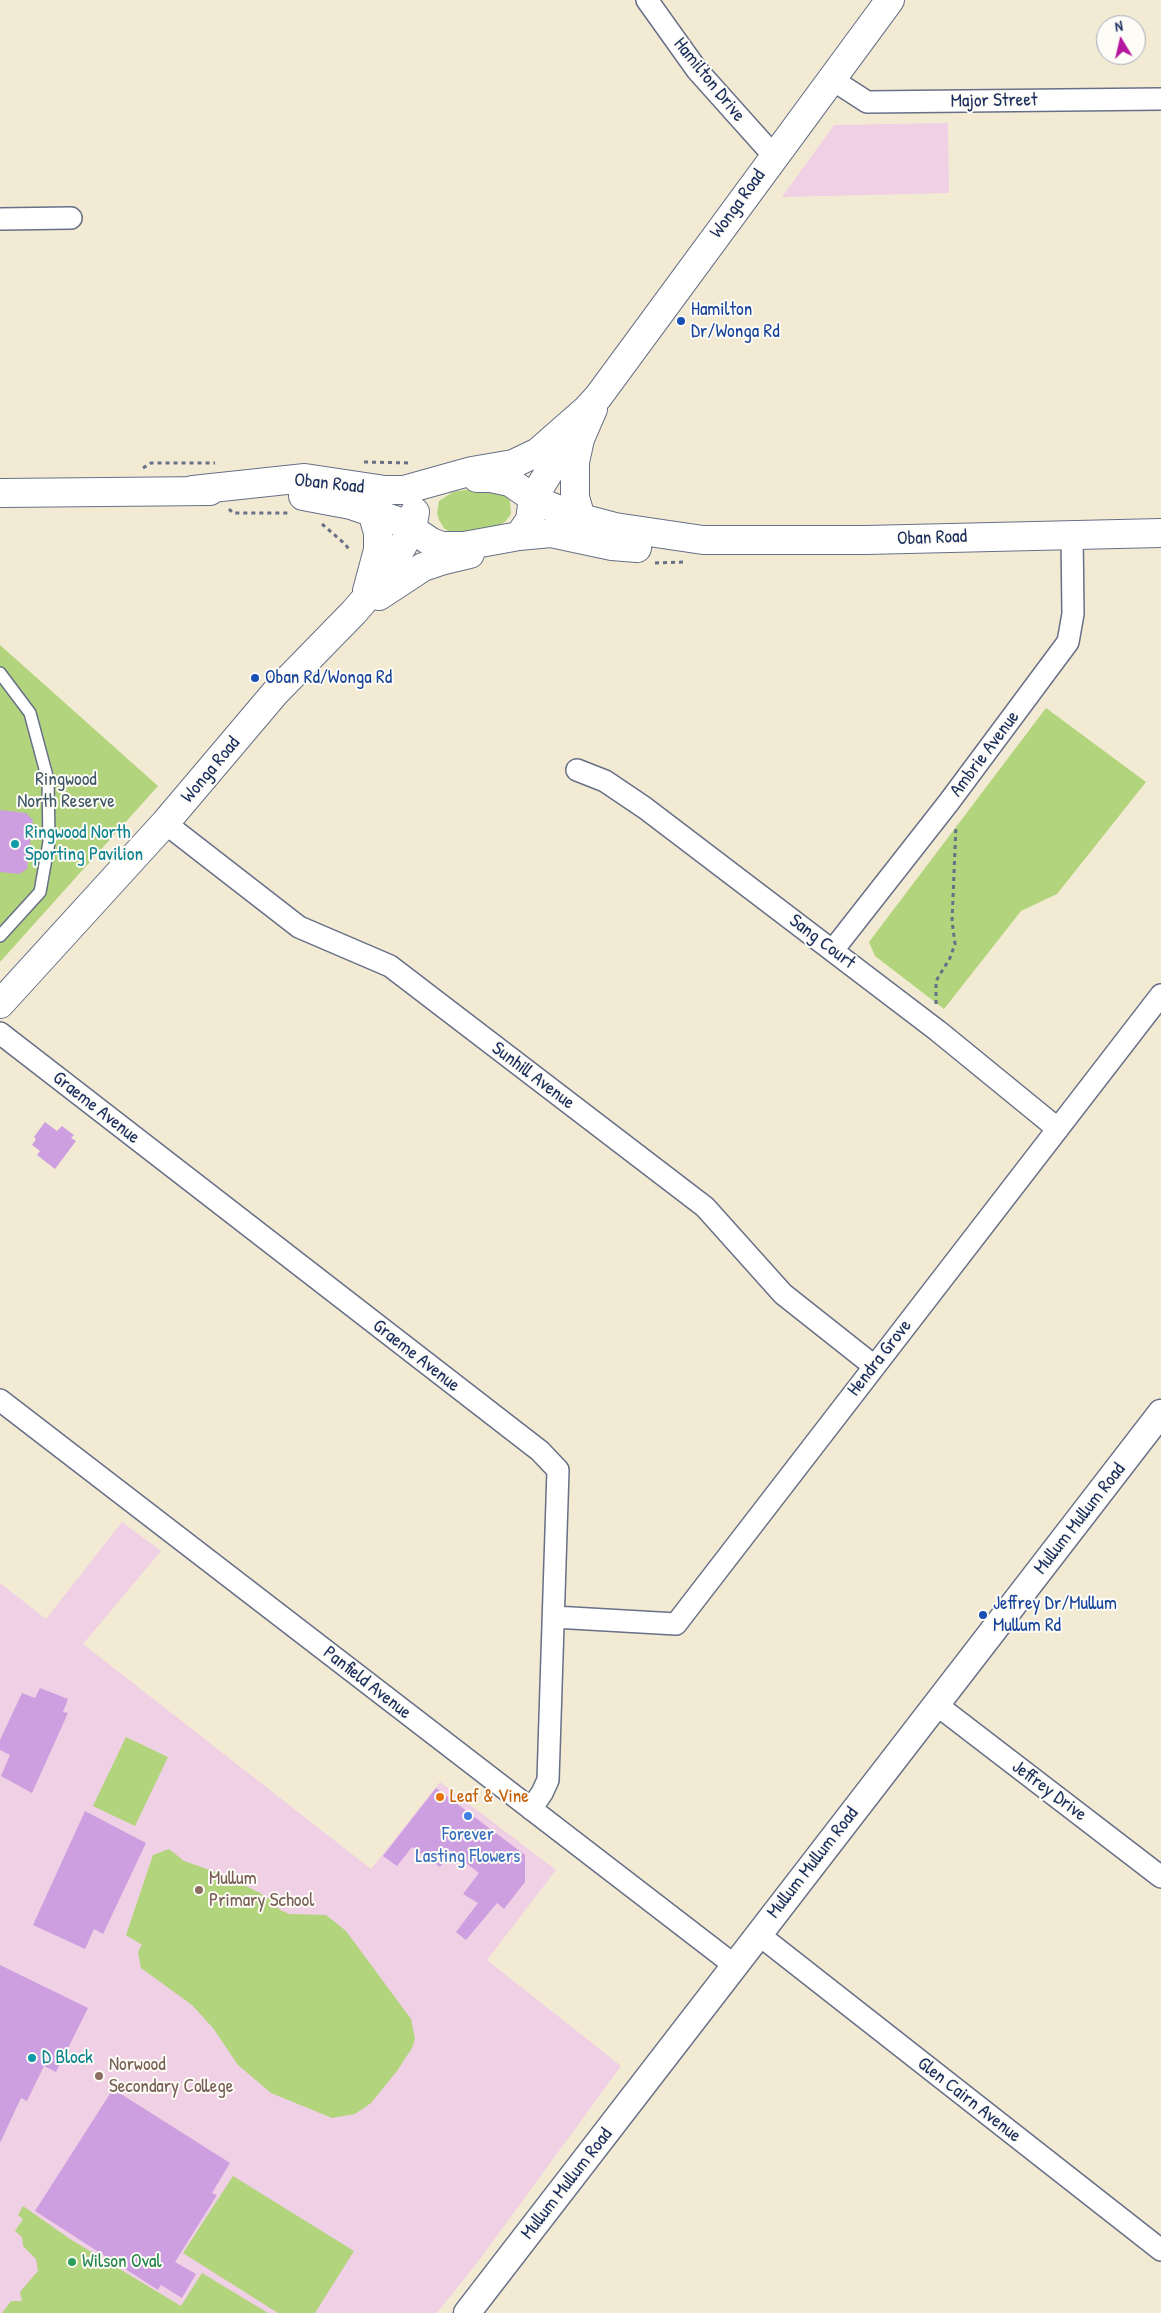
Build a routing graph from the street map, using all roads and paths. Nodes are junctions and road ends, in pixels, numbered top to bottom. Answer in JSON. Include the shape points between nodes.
{"nodes":[{"id":1,"x":647,"y":0,"type":"edge"},
{"id":2,"x":890,"y":0,"type":"edge"},
{"id":3,"x":833,"y":80,"type":"junction"},
{"id":4,"x":1161,"y":99,"type":"edge"},
{"id":5,"x":774,"y":156,"type":"junction"},
{"id":6,"x":71,"y":218,"type":"dead end"},
{"id":7,"x":0,"y":219,"type":"edge"},
{"id":8,"x":593,"y":403,"type":"junction"},
{"id":9,"x":437,"y":482,"type":"junction"},
{"id":10,"x":193,"y":490,"type":"junction"},
{"id":11,"x":0,"y":493,"type":"edge"},
{"id":12,"x":533,"y":499,"type":"junction"},
{"id":13,"x":372,"y":512,"type":"junction"},
{"id":14,"x":233,"y":513,"type":"dead end"},
{"id":15,"x":291,"y":513,"type":"dead end"},
{"id":16,"x":581,"y":518,"type":"junction"},
{"id":17,"x":318,"y":522,"type":"dead end"},
{"id":18,"x":412,"y":528,"type":"junction"},
{"id":19,"x":1161,"y":533,"type":"edge"},
{"id":20,"x":1072,"y":534,"type":"junction"},
{"id":21,"x":517,"y":537,"type":"junction"},
{"id":22,"x":703,"y":540,"type":"junction"},
{"id":23,"x":350,"y":551,"type":"dead end"},
{"id":24,"x":357,"y":609,"type":"junction"},
{"id":25,"x":0,"y":673,"type":"edge"},
{"id":26,"x":577,"y":770,"type":"dead end"},
{"id":27,"x":942,"y":810,"type":"junction"},
{"id":28,"x":165,"y":824,"type":"junction"},
{"id":29,"x":0,"y":936,"type":"edge"},
{"id":30,"x":833,"y":950,"type":"junction"},
{"id":31,"x":1161,"y":995,"type":"edge"},
{"id":32,"x":0,"y":1004,"type":"edge"},
{"id":33,"x":938,"y":1031,"type":"junction"},
{"id":34,"x":0,"y":1033,"type":"edge"},
{"id":35,"x":1058,"y":1129,"type":"junction"},
{"id":36,"x":874,"y":1366,"type":"junction"},
{"id":37,"x":0,"y":1400,"type":"edge"},
{"id":38,"x":1161,"y":1413,"type":"edge"},
{"id":39,"x":554,"y":1618,"type":"junction"},
{"id":40,"x":936,"y":1705,"type":"junction"},
{"id":41,"x":531,"y":1809,"type":"junction"},
{"id":42,"x":1158,"y":1868,"type":"edge"},
{"id":43,"x":768,"y":1942,"type":"junction"},
{"id":44,"x":734,"y":1965,"type":"junction"},
{"id":45,"x":1161,"y":2250,"type":"edge"},
{"id":46,"x":467,"y":2313,"type":"edge"}],
"edges":[{"from":1,"to":5,"type":"street","name":"Hamilton Drive","via":[[697,70]]},
{"from":2,"to":3,"type":"main road","name":"Wonga Road"},
{"from":3,"to":4,"type":"street","name":"Major Street","via":[[867,102]]},
{"from":3,"to":5,"type":"main road","name":"Wonga Road"},
{"from":5,"to":8,"type":"main road","name":"Wonga Road"},
{"from":6,"to":7,"type":"street"},
{"from":8,"to":9,"type":"main road","via":[[531,457]]},
{"from":8,"to":12,"type":"main road"},
{"from":8,"to":16,"type":"main road","via":[[576,456],[575,497]]},
{"from":9,"to":10,"type":"main road","name":"Oban Road","via":[[392,491],[293,479]]},
{"from":9,"to":12,"type":"main road","name":"Oban Road","via":[[464,478],[498,479],[510,482]]},
{"from":9,"to":18,"type":"main road","name":"Wonga Road","via":[[418,506]]},
{"from":10,"to":11,"type":"main road","name":"Oban Road"},
{"from":10,"to":13,"type":"main road","name":"Oban Road","via":[[302,496]]},
{"from":12,"to":16,"type":"main road","name":"Oban Road"},
{"from":12,"to":21,"type":"main road","via":[[530,520]]},
{"from":13,"to":18,"type":"main road","name":"Oban Road"},
{"from":13,"to":24,"type":"main road","via":[[378,533],[378,550],[374,569]]},
{"from":14,"to":15,"type":"path"},
{"from":16,"to":22,"type":"main road","name":"Oban Road","via":[[625,529]]},
{"from":17,"to":23,"type":"path","via":[[327,526]]},
{"from":18,"to":21,"type":"main road","name":"Oban Road","via":[[431,542],[447,547]]},
{"from":18,"to":24,"type":"main road","name":"Wonga Road","via":[[386,575]]},
{"from":19,"to":20,"type":"main road","name":"Oban Road"},
{"from":20,"to":22,"type":"main road","name":"Oban Road","via":[[866,540]]},
{"from":20,"to":27,"type":"street","name":"Ambrie Avenue","via":[[1073,614],[1068,642]]},
{"from":21,"to":22,"type":"main road","name":"Oban Road","via":[[551,533],[612,546],[644,548]]},
{"from":21,"to":24,"type":"main road","via":[[492,549],[423,568]]},
{"from":24,"to":28,"type":"main road","name":"Wonga Road","via":[[275,693]]},
{"from":25,"to":29,"type":"lane","via":[[30,713],[48,780],[49,842],[40,892]]},
{"from":26,"to":30,"type":"street","name":"Sang Court","via":[[606,781],[645,808]]},
{"from":27,"to":30,"type":"street","name":"Ambrie Avenue"},
{"from":27,"to":33,"type":"path","via":[[956,824],[954,944],[950,958],[936,981],[936,1007],[948,1016]]},
{"from":28,"to":32,"type":"main road","name":"Wonga Road"},
{"from":28,"to":36,"type":"street","name":"Sunhill Avenue","via":[[298,927],[390,966],[705,1207],[782,1294]]},
{"from":30,"to":33,"type":"street","name":"Sang Court"},
{"from":31,"to":35,"type":"street","name":"Hendra Grove"},
{"from":33,"to":35,"type":"street","name":"Sang Court"},
{"from":34,"to":39,"type":"street","name":"Graeme Avenue","via":[[550,1460],[558,1470]]},
{"from":35,"to":36,"type":"street","name":"Hendra Grove"},
{"from":36,"to":39,"type":"street","name":"Hendra Grove","via":[[676,1624]]},
{"from":37,"to":41,"type":"street","name":"Panfield Avenue"},
{"from":38,"to":40,"type":"street","name":"Mullum Mullum Road"},
{"from":39,"to":41,"type":"street","name":"Graeme Avenue","via":[[548,1780]]},
{"from":40,"to":42,"type":"street","name":"Jeffrey Drive"},
{"from":40,"to":43,"type":"street","name":"Mullum Mullum Road"},
{"from":41,"to":44,"type":"street","name":"Panfield Avenue"},
{"from":43,"to":44,"type":"street","name":"Mullum Mullum Road"},
{"from":43,"to":45,"type":"street","name":"Glen Cairn Avenue"},
{"from":44,"to":46,"type":"street","name":"Mullum Mullum Road"}]}
